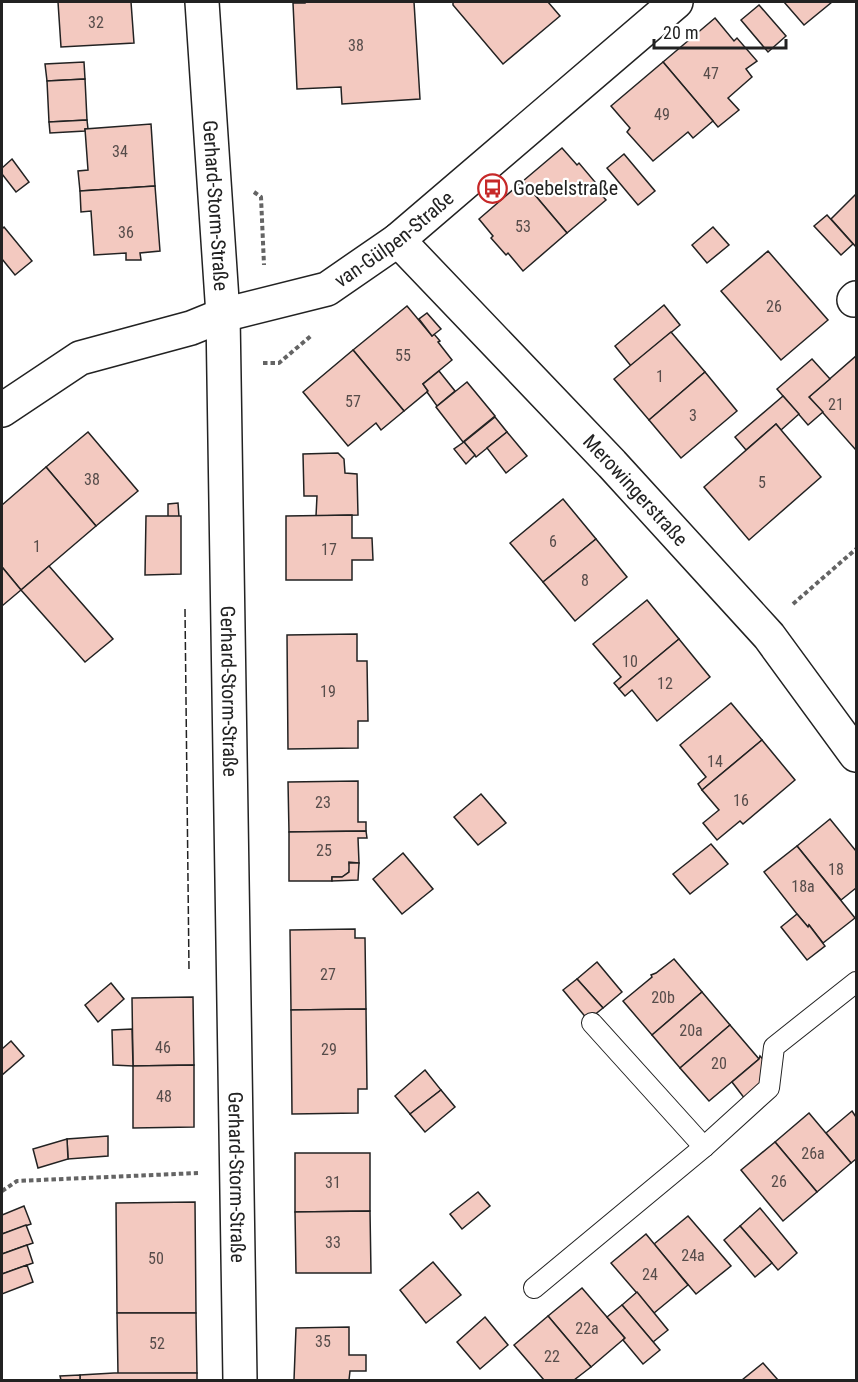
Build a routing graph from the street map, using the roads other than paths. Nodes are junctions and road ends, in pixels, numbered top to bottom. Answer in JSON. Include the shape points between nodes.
{"nodes":[{"id":1,"x":202,"y":2,"type":"edge"},
{"id":2,"x":676,"y":2,"type":"edge"},
{"id":3,"x":398,"y":240,"type":"junction"},
{"id":4,"x":223,"y":315,"type":"junction"},
{"id":5,"x":2,"y":410,"type":"edge"},
{"id":6,"x":856,"y":755,"type":"edge"},
{"id":7,"x":856,"y":982,"type":"edge"},
{"id":8,"x":592,"y":1023,"type":"dead end"},
{"id":9,"x":704,"y":1147,"type":"junction"},
{"id":10,"x":534,"y":1288,"type":"dead end"},
{"id":11,"x":240,"y":1380,"type":"edge"}],
"edges":[{"from":1,"to":4,"type":"street","name":"Gerhard-Storm-Straße"},
{"from":2,"to":3,"type":"street","name":"van-Gülpen-Straße"},
{"from":3,"to":4,"type":"street","name":"van-Gülpen-Straße","via":[[327,290]]},
{"from":3,"to":6,"type":"street","name":"Merowingerstraße","via":[[612,464],[769,636]]},
{"from":4,"to":5,"type":"street","via":[[80,358]]},
{"from":4,"to":11,"type":"street","name":"Gerhard-Storm-Straße"},
{"from":7,"to":9,"type":"lane","via":[[774,1047],[769,1088]]},
{"from":8,"to":9,"type":"lane"},
{"from":9,"to":10,"type":"lane"}]}
